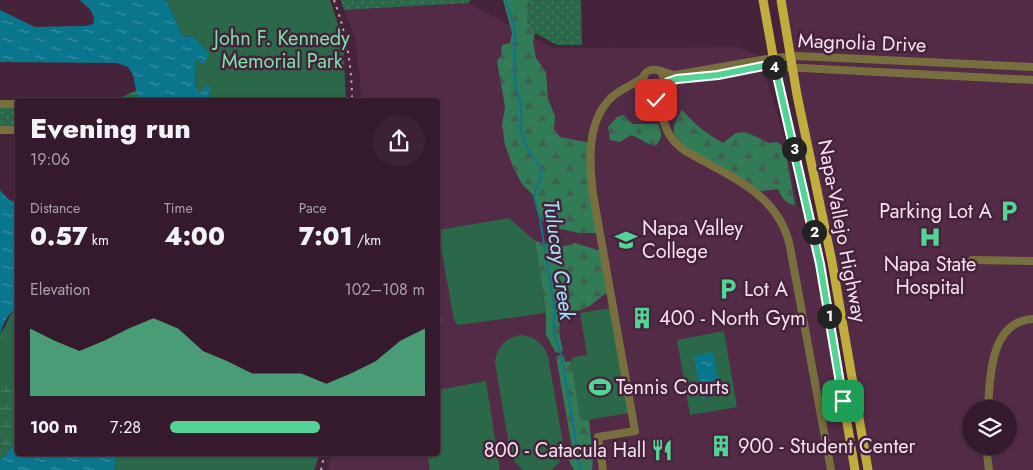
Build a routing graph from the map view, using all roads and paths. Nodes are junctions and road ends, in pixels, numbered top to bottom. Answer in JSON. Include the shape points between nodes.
{"nodes":[{"id":1,"x":763,"y":0,"type":"edge"},
{"id":2,"x":781,"y":0,"type":"edge"},
{"id":3,"x":790,"y":56,"type":"junction"},
{"id":4,"x":825,"y":57,"type":"junction"},
{"id":5,"x":774,"y":62,"type":"junction"},
{"id":6,"x":956,"y":63,"type":"junction"},
{"id":7,"x":971,"y":64,"type":"junction"},
{"id":8,"x":792,"y":67,"type":"junction"},
{"id":9,"x":1033,"y":67,"type":"edge"},
{"id":10,"x":824,"y":69,"type":"junction"},
{"id":11,"x":662,"y":72,"type":"junction"},
{"id":12,"x":644,"y":76,"type":"junction"},
{"id":13,"x":955,"y":76,"type":"junction"},
{"id":14,"x":970,"y":77,"type":"junction"},
{"id":15,"x":1033,"y":80,"type":"edge"},
{"id":16,"x":664,"y":86,"type":"junction"},
{"id":17,"x":647,"y":89,"type":"junction"},
{"id":18,"x":619,"y":92,"type":"junction"},
{"id":19,"x":0,"y":104,"type":"edge"},
{"id":20,"x":15,"y":104,"type":"edge"},
{"id":21,"x":660,"y":110,"type":"junction"},
{"id":22,"x":0,"y":130,"type":"edge"},
{"id":23,"x":15,"y":130,"type":"edge"},
{"id":24,"x":972,"y":260,"type":"dead end"},
{"id":25,"x":1033,"y":261,"type":"edge"},
{"id":26,"x":1033,"y":319,"type":"edge"},
{"id":27,"x":989,"y":400,"type":"edge"},
{"id":28,"x":987,"y":455,"type":"edge"},
{"id":29,"x":603,"y":470,"type":"edge"},
{"id":30,"x":831,"y":470,"type":"edge"},
{"id":31,"x":855,"y":470,"type":"edge"},
{"id":32,"x":868,"y":470,"type":"edge"},
{"id":33,"x":989,"y":470,"type":"edge"}],
"edges":[{"from":1,"to":5,"type":"main road","name":"Napa-Vallejo Highway"},
{"from":2,"to":3,"type":"main road","name":"Napa-Vallejo Highway"},
{"from":3,"to":4,"type":"street","name":"Magnolia Drive"},
{"from":3,"to":5,"type":"street","name":"Magnolia Drive"},
{"from":3,"to":8,"type":"main road","name":"Napa-Vallejo Highway"},
{"from":4,"to":6,"type":"street","name":"Magnolia Drive"},
{"from":4,"to":10,"type":"street"},
{"from":5,"to":8,"type":"street","name":"Magnolia Drive"},
{"from":5,"to":11,"type":"street","name":"Magnolia Drive","via":[[675,76]]},
{"from":5,"to":16,"type":"street","name":"Magnolia Drive","via":[[718,75],[672,80]]},
{"from":5,"to":31,"type":"main road","name":"Napa-Vallejo Highway","via":[[820,264]]},
{"from":6,"to":7,"type":"street","name":"Magnolia Drive"},
{"from":6,"to":13,"type":"street"},
{"from":7,"to":9,"type":"street","name":"Magnolia Drive"},
{"from":7,"to":14,"type":"street"},
{"from":8,"to":10,"type":"street","name":"Magnolia Drive"},
{"from":8,"to":32,"type":"main road","name":"Napa-Vallejo Highway","via":[[832,262]]},
{"from":10,"to":13,"type":"street","name":"Magnolia Drive"},
{"from":11,"to":12,"type":"street","name":"Magnolia Drive","via":[[652,70]]},
{"from":11,"to":16,"type":"street"},
{"from":12,"to":17,"type":"street"},
{"from":12,"to":18,"type":"street"},
{"from":13,"to":14,"type":"street","name":"Magnolia Drive"},
{"from":14,"to":15,"type":"street","name":"Magnolia Drive"},
{"from":16,"to":17,"type":"street","name":"Magnolia Drive","via":[[655,92]]},
{"from":16,"to":21,"type":"street","via":[[659,99]]},
{"from":17,"to":18,"type":"street","name":"Magnolia Drive","via":[[635,87]]},
{"from":17,"to":21,"type":"street"},
{"from":18,"to":29,"type":"street","via":[[606,104],[597,120],[590,166],[634,431],[598,437]]},
{"from":19,"to":20,"type":"street"},
{"from":21,"to":30,"type":"street","via":[[664,127],[676,143],[761,196],[776,211],[783,224]]},
{"from":22,"to":23,"type":"street"},
{"from":24,"to":25,"type":"street"},
{"from":26,"to":27,"type":"street","via":[[1015,323],[1005,331],[990,379]]},
{"from":28,"to":33,"type":"street"}]}
